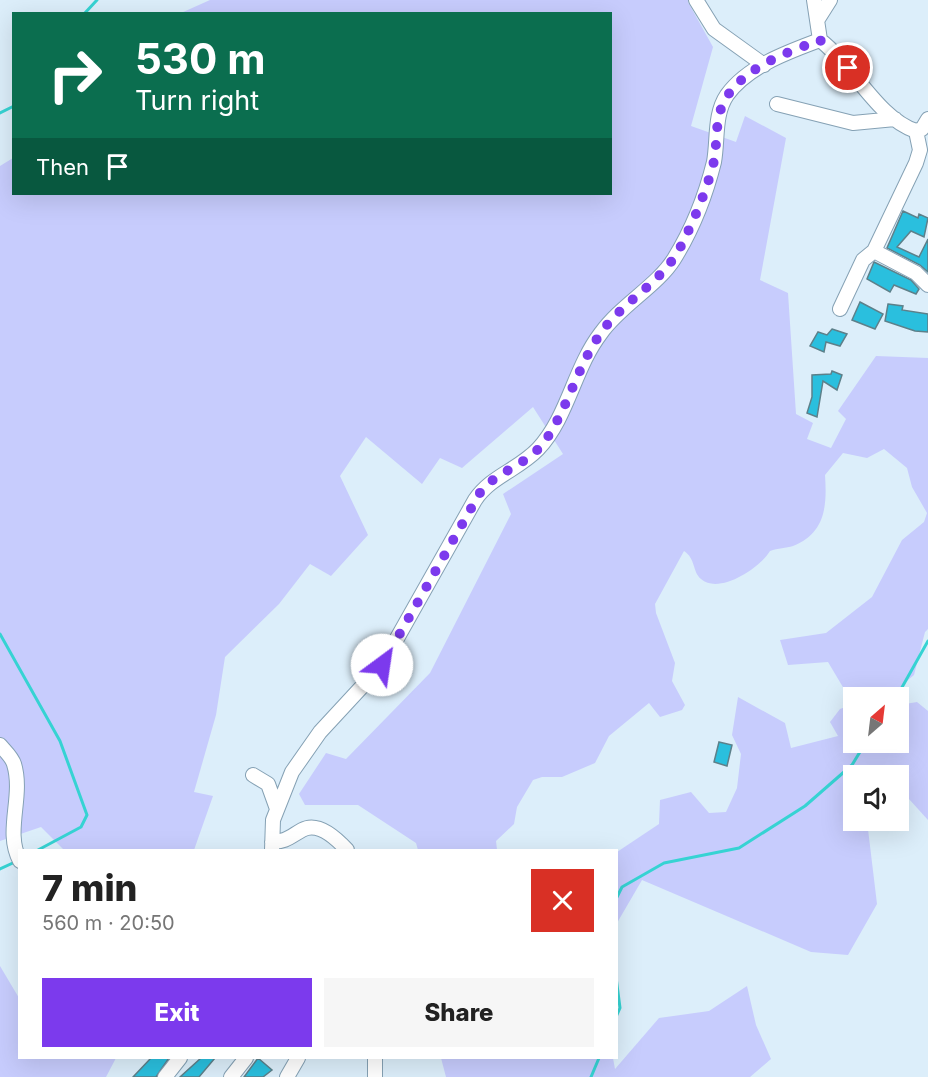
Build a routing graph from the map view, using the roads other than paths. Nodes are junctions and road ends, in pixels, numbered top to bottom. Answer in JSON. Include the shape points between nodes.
{"nodes":[{"id":1,"x":696,"y":0,"type":"edge"},
{"id":2,"x":814,"y":0,"type":"edge"},
{"id":3,"x":830,"y":0,"type":"edge"},
{"id":4,"x":818,"y":19,"type":"junction"},
{"id":5,"x":820,"y":40,"type":"junction"},
{"id":6,"x":764,"y":65,"type":"junction"},
{"id":7,"x":777,"y":104,"type":"dead end"},
{"id":8,"x":895,"y":119,"type":"junction"},
{"id":9,"x":924,"y":128,"type":"edge"},
{"id":10,"x":874,"y":251,"type":"junction"},
{"id":11,"x":928,"y":285,"type":"edge"},
{"id":12,"x":840,"y":309,"type":"dead end"},
{"id":13,"x":0,"y":745,"type":"edge"},
{"id":14,"x":253,"y":775,"type":"dead end"},
{"id":15,"x":277,"y":808,"type":"junction"},
{"id":16,"x":272,"y":846,"type":"edge"},
{"id":17,"x":346,"y":849,"type":"edge"},
{"id":18,"x":18,"y":857,"type":"edge"},
{"id":19,"x":179,"y":1059,"type":"edge"},
{"id":20,"x":245,"y":1059,"type":"edge"},
{"id":21,"x":297,"y":1059,"type":"edge"},
{"id":22,"x":375,"y":1059,"type":"edge"},
{"id":23,"x":165,"y":1077,"type":"edge"},
{"id":24,"x":231,"y":1077,"type":"edge"},
{"id":25,"x":288,"y":1077,"type":"edge"},
{"id":26,"x":375,"y":1077,"type":"edge"}],
"edges":[{"from":1,"to":6,"type":"street","via":[[714,29]]},
{"from":2,"to":4,"type":"street"},
{"from":3,"to":4,"type":"street"},
{"from":4,"to":5,"type":"street"},
{"from":5,"to":6,"type":"street"},
{"from":5,"to":8,"type":"street"},
{"from":6,"to":15,"type":"street","via":[[743,78],[727,96],[718,118],[714,159],[700,205],[669,266],[600,334],[545,441],[481,491],[389,654],[310,745],[288,780]]},
{"from":7,"to":8,"type":"street","via":[[853,123]]},
{"from":8,"to":9,"type":"street"},
{"from":9,"to":10,"type":"street","via":[[916,163]]},
{"from":10,"to":11,"type":"street","via":[[916,273]]},
{"from":10,"to":12,"type":"street","via":[[863,260]]},
{"from":13,"to":18,"type":"street","via":[[13,762],[17,787],[12,846]]},
{"from":14,"to":15,"type":"street","via":[[265,781]]},
{"from":15,"to":16,"type":"street"},
{"from":16,"to":17,"type":"street","via":[[311,827],[332,836]]},
{"from":19,"to":23,"type":"street"},
{"from":20,"to":24,"type":"street"},
{"from":21,"to":25,"type":"street"},
{"from":22,"to":26,"type":"street"}]}
